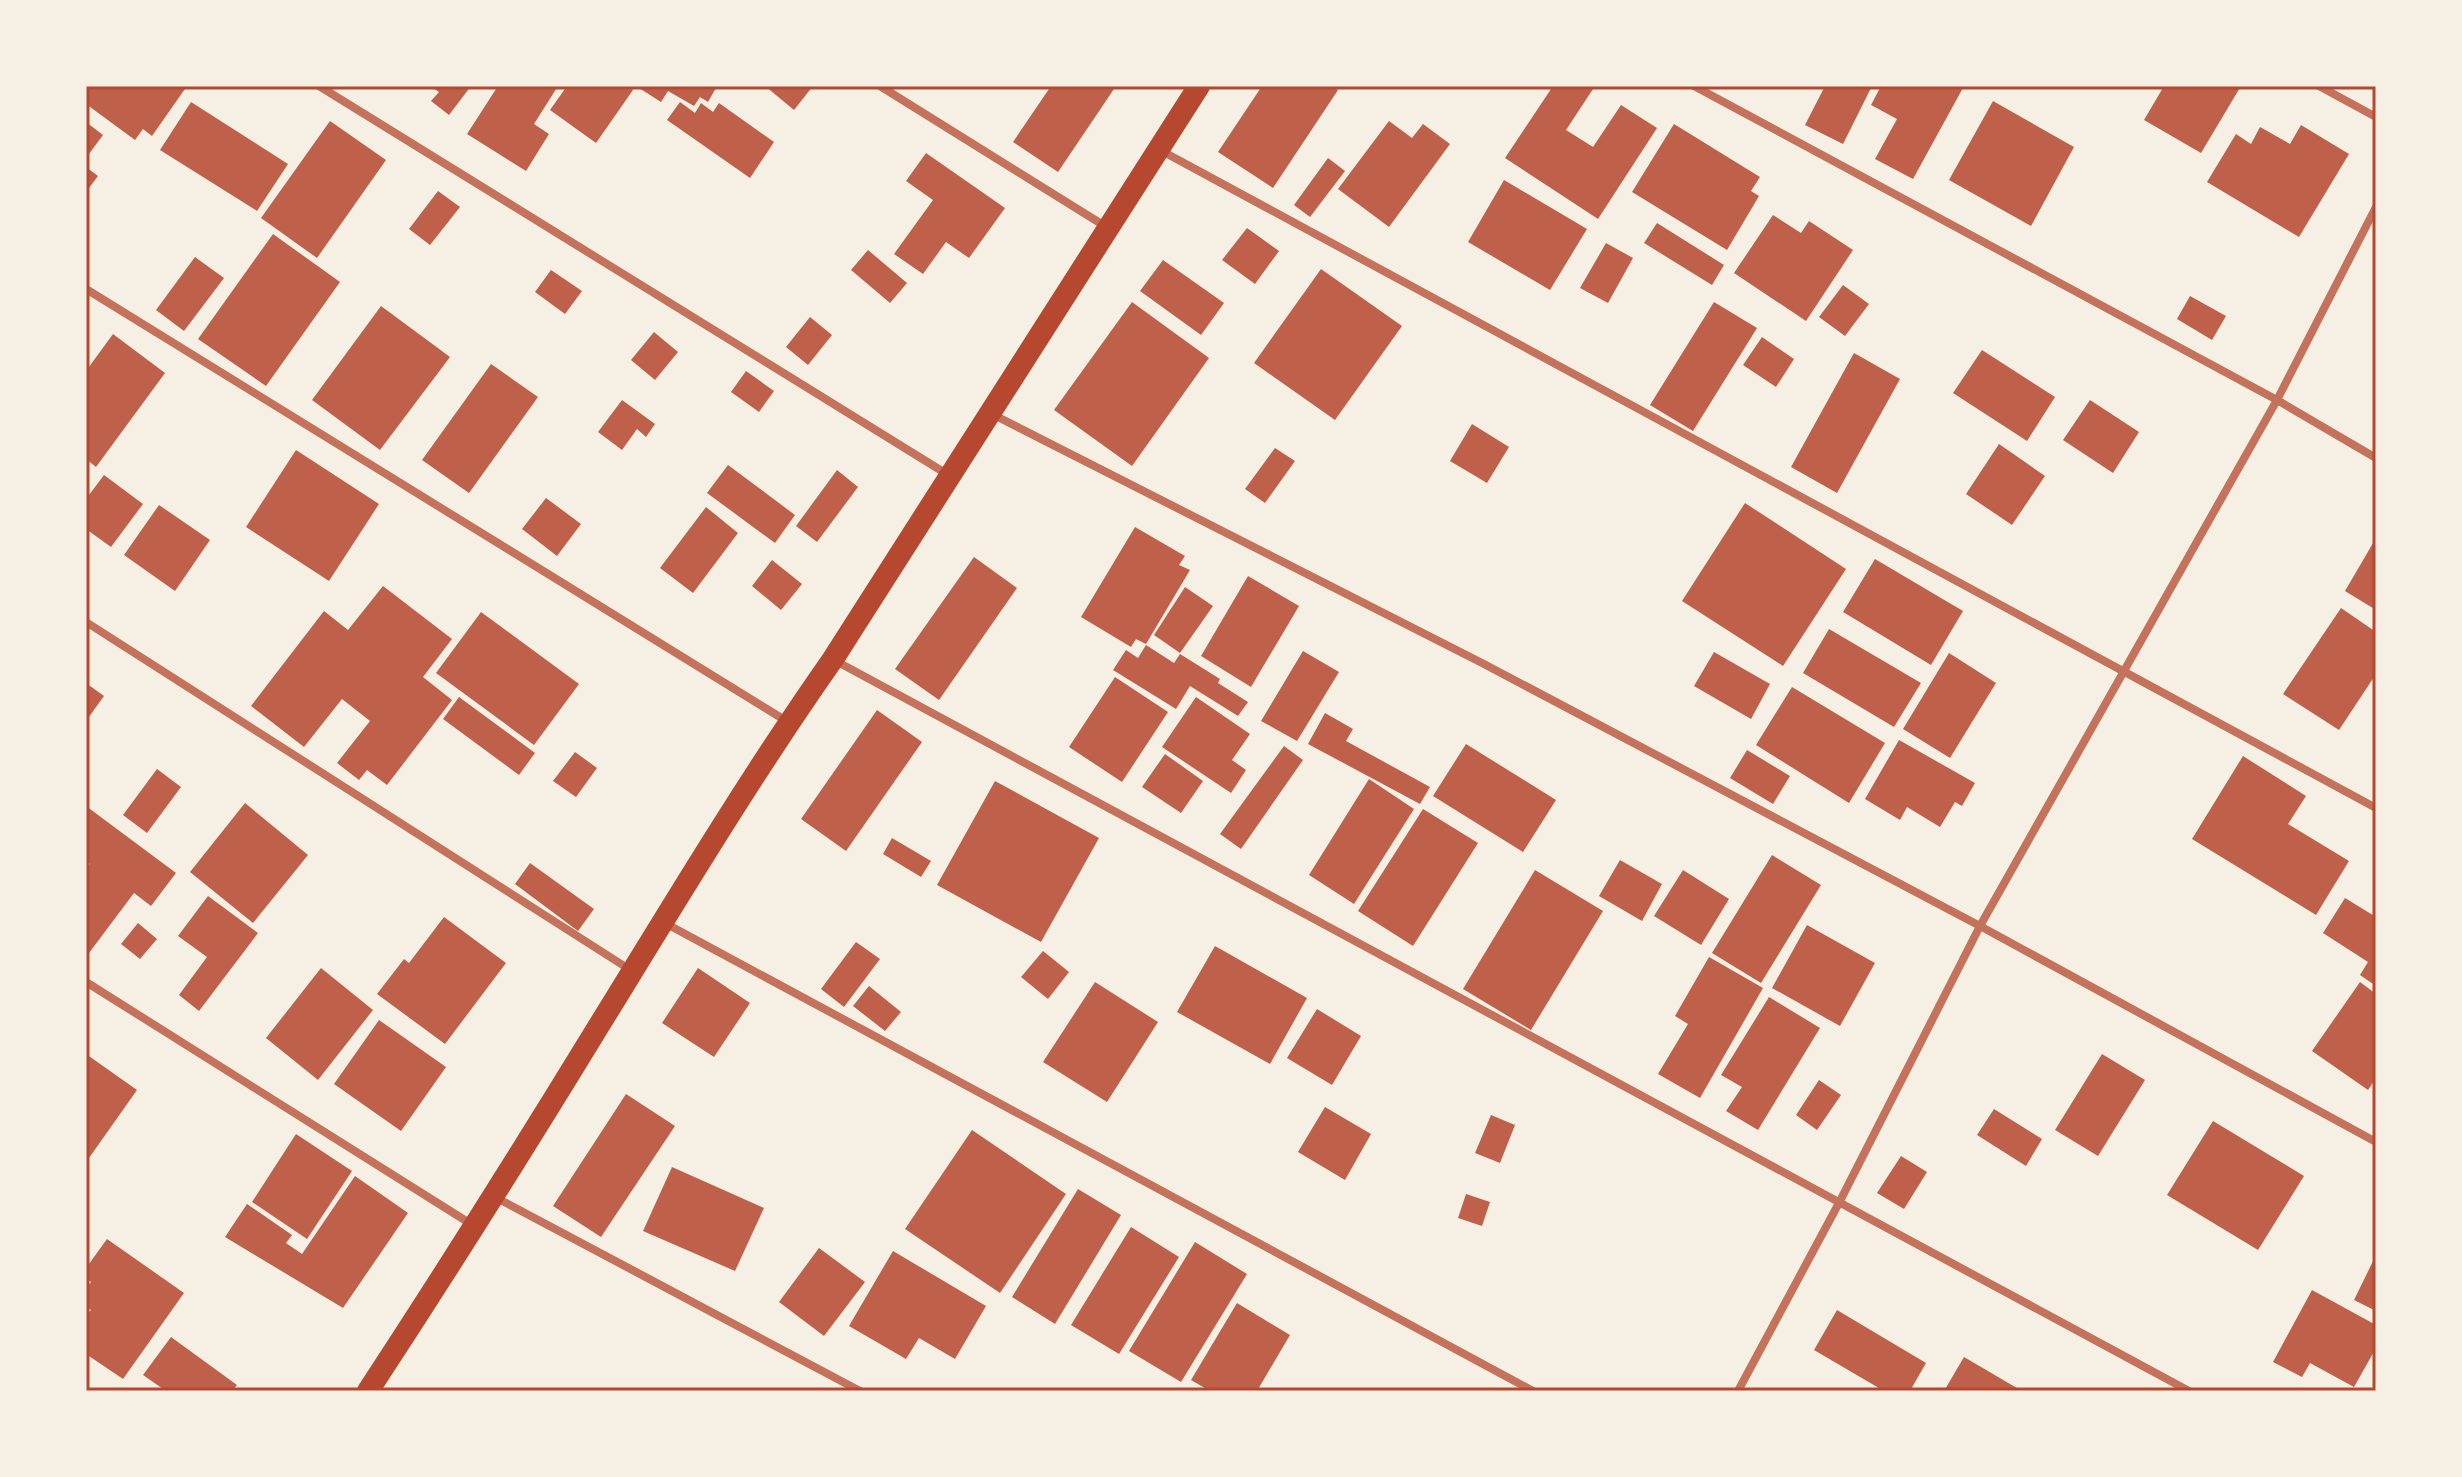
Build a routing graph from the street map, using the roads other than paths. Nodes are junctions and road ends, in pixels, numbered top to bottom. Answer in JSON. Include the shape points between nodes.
{"nodes":[{"id":1,"x":319,"y":86,"type":"edge"},
{"id":2,"x":880,"y":86,"type":"edge"},
{"id":3,"x":1199,"y":86,"type":"edge"},
{"id":4,"x":1694,"y":86,"type":"edge"},
{"id":5,"x":2319,"y":86,"type":"edge"},
{"id":6,"x":2376,"y":117,"type":"edge"},
{"id":7,"x":1160,"y":150,"type":"junction"},
{"id":8,"x":2376,"y":207,"type":"edge"},
{"id":9,"x":1109,"y":229,"type":"junction"},
{"id":10,"x":86,"y":289,"type":"edge"},
{"id":11,"x":2277,"y":400,"type":"junction"},
{"id":12,"x":990,"y":413,"type":"junction"},
{"id":13,"x":2376,"y":458,"type":"edge"},
{"id":14,"x":950,"y":476,"type":"junction"},
{"id":15,"x":86,"y":622,"type":"edge"},
{"id":16,"x":833,"y":659,"type":"junction"},
{"id":17,"x":2124,"y":671,"type":"junction"},
{"id":18,"x":789,"y":723,"type":"junction"},
{"id":19,"x":2376,"y":808,"type":"edge"},
{"id":20,"x":662,"y":922,"type":"junction"},
{"id":21,"x":1980,"y":926,"type":"junction"},
{"id":22,"x":632,"y":971,"type":"junction"},
{"id":23,"x":86,"y":982,"type":"edge"},
{"id":24,"x":2376,"y":1142,"type":"edge"},
{"id":25,"x":494,"y":1197,"type":"junction"},
{"id":26,"x":1840,"y":1201,"type":"junction"},
{"id":27,"x":475,"y":1226,"type":"junction"},
{"id":28,"x":368,"y":1391,"type":"edge"},
{"id":29,"x":860,"y":1391,"type":"edge"},
{"id":30,"x":1533,"y":1391,"type":"edge"},
{"id":31,"x":1738,"y":1391,"type":"edge"},
{"id":32,"x":2189,"y":1391,"type":"edge"}],
"edges":[{"from":1,"to":14,"type":"street"},
{"from":2,"to":9,"type":"street"},
{"from":3,"to":7,"type":"highway"},
{"from":4,"to":11,"type":"street"},
{"from":5,"to":6,"type":"street"},
{"from":7,"to":9,"type":"highway"},
{"from":7,"to":17,"type":"street"},
{"from":8,"to":11,"type":"street"},
{"from":9,"to":12,"type":"highway"},
{"from":10,"to":18,"type":"street"},
{"from":11,"to":13,"type":"street"},
{"from":11,"to":17,"type":"street"},
{"from":12,"to":14,"type":"highway"},
{"from":12,"to":21,"type":"street","via":[[1484,664]]},
{"from":14,"to":16,"type":"highway"},
{"from":15,"to":22,"type":"street"},
{"from":16,"to":18,"type":"highway"},
{"from":16,"to":26,"type":"street"},
{"from":17,"to":19,"type":"street"},
{"from":17,"to":21,"type":"street"},
{"from":18,"to":20,"type":"highway"},
{"from":20,"to":22,"type":"highway"},
{"from":20,"to":30,"type":"street"},
{"from":21,"to":24,"type":"street"},
{"from":21,"to":26,"type":"street"},
{"from":22,"to":25,"type":"highway"},
{"from":23,"to":27,"type":"street"},
{"from":25,"to":27,"type":"highway"},
{"from":25,"to":29,"type":"street"},
{"from":26,"to":31,"type":"street"},
{"from":26,"to":32,"type":"street"},
{"from":27,"to":28,"type":"highway"}]}
